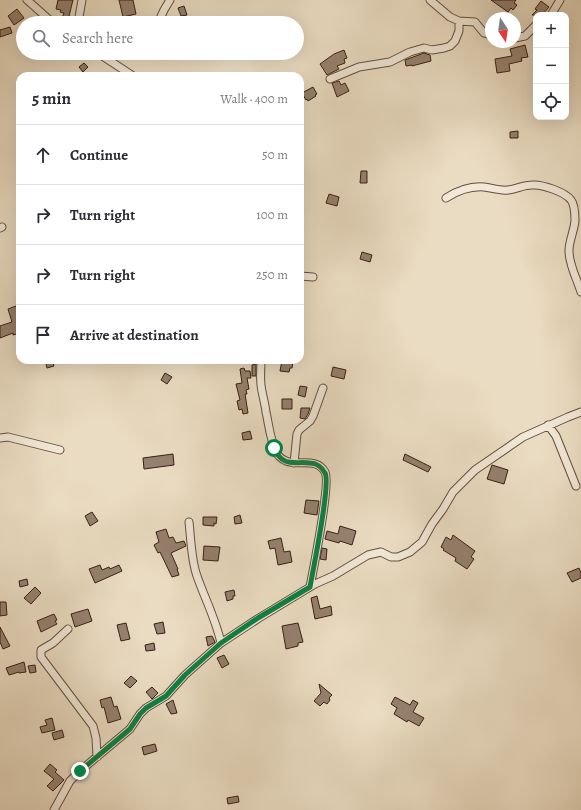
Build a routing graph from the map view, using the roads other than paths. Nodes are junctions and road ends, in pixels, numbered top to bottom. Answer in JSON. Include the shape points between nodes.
{"nodes":[{"id":1,"x":26,"y":0,"type":"edge"},
{"id":2,"x":82,"y":0,"type":"edge"},
{"id":3,"x":170,"y":0,"type":"edge"},
{"id":4,"x":430,"y":0,"type":"edge"},
{"id":5,"x":560,"y":0,"type":"edge"},
{"id":6,"x":553,"y":12,"type":"edge"},
{"id":7,"x":45,"y":16,"type":"edge"},
{"id":8,"x":79,"y":16,"type":"edge"},
{"id":9,"x":161,"y":16,"type":"edge"},
{"id":10,"x":460,"y":21,"type":"junction"},
{"id":11,"x":533,"y":28,"type":"edge"},
{"id":12,"x":485,"y":33,"type":"edge"},
{"id":13,"x":521,"y":37,"type":"edge"},
{"id":14,"x":113,"y":60,"type":"edge"},
{"id":15,"x":128,"y":72,"type":"edge"},
{"id":16,"x":330,"y":79,"type":"dead end"},
{"id":17,"x":446,"y":198,"type":"dead end"},
{"id":18,"x":304,"y":276,"type":"edge"},
{"id":19,"x":313,"y":277,"type":"dead end"},
{"id":20,"x":581,"y":292,"type":"edge"},
{"id":21,"x":261,"y":364,"type":"edge"},
{"id":22,"x":322,"y":388,"type":"dead end"},
{"id":23,"x":581,"y":412,"type":"edge"},
{"id":24,"x":548,"y":425,"type":"junction"},
{"id":25,"x":0,"y":438,"type":"edge"},
{"id":26,"x":60,"y":450,"type":"dead end"},
{"id":27,"x":294,"y":463,"type":"junction"},
{"id":28,"x":576,"y":486,"type":"dead end"},
{"id":29,"x":189,"y":522,"type":"dead end"},
{"id":30,"x":310,"y":587,"type":"junction"},
{"id":31,"x":68,"y":629,"type":"dead end"},
{"id":32,"x":221,"y":643,"type":"junction"},
{"id":33,"x":98,"y":757,"type":"junction"},
{"id":34,"x":54,"y":810,"type":"edge"}],
"edges":[{"from":1,"to":7,"type":"street"},
{"from":2,"to":8,"type":"street"},
{"from":3,"to":9,"type":"street"},
{"from":4,"to":10,"type":"street","via":[[450,17]]},
{"from":5,"to":6,"type":"street"},
{"from":10,"to":12,"type":"street","via":[[475,22]]},
{"from":10,"to":16,"type":"street","via":[[455,41],[450,46],[432,50],[424,48],[390,62],[359,67]]},
{"from":11,"to":13,"type":"street"},
{"from":14,"to":15,"type":"street"},
{"from":17,"to":20,"type":"street","via":[[469,188],[505,190],[533,184],[567,196],[575,210],[569,249]]},
{"from":18,"to":19,"type":"street"},
{"from":21,"to":27,"type":"street","via":[[261,386],[274,448],[284,460]]},
{"from":22,"to":27,"type":"street","via":[[313,416],[297,434]]},
{"from":23,"to":24,"type":"street"},
{"from":24,"to":28,"type":"street","via":[[556,436]]},
{"from":24,"to":30,"type":"street","via":[[523,437],[475,470],[453,492],[422,542],[410,552],[398,557],[381,552],[374,553]]},
{"from":25,"to":26,"type":"street","via":[[8,437]]},
{"from":27,"to":30,"type":"street","via":[[315,464],[326,474],[321,525]]},
{"from":29,"to":32,"type":"street","via":[[197,575]]},
{"from":30,"to":32,"type":"street"},
{"from":31,"to":33,"type":"street","via":[[53,644],[41,650],[41,657],[93,726]]},
{"from":32,"to":33,"type":"street","via":[[166,696],[143,711],[130,729]]},
{"from":33,"to":34,"type":"street","via":[[70,781]]}]}
